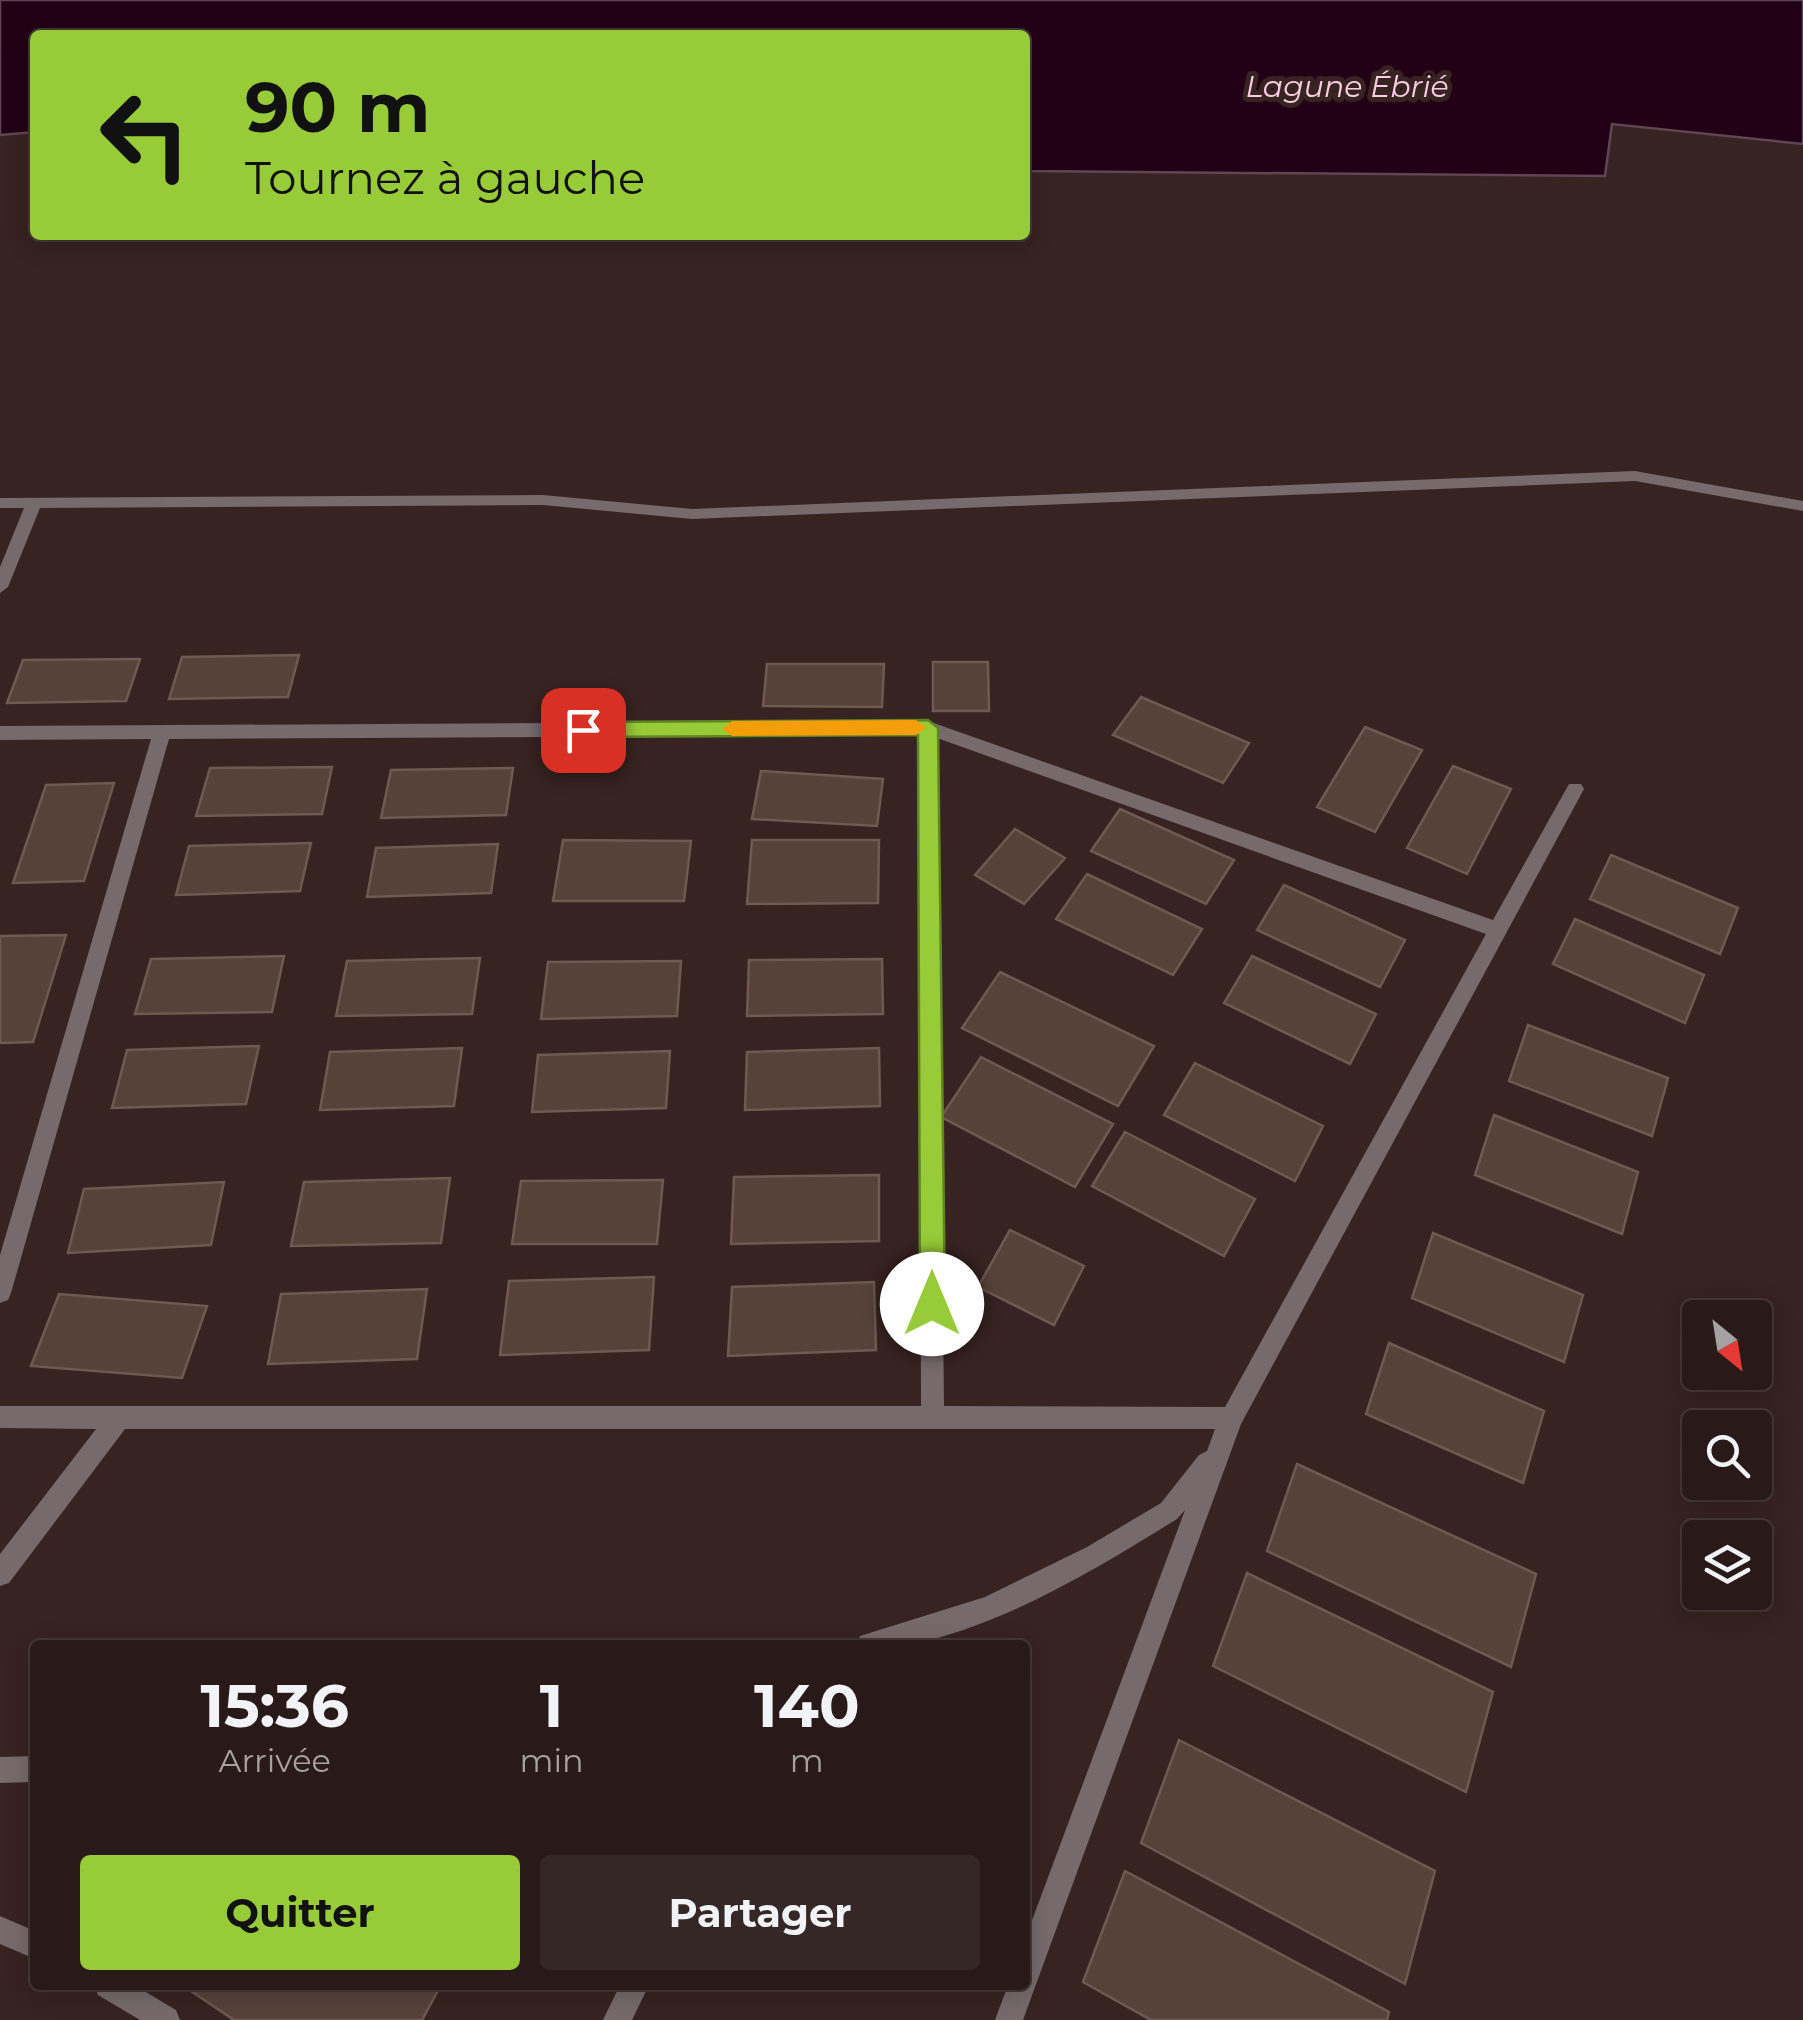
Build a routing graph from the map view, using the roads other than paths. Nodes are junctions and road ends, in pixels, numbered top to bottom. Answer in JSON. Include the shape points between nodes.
{"nodes":[{"id":1,"x":35,"y":502,"type":"junction"},
{"id":2,"x":0,"y":503,"type":"edge"},
{"id":3,"x":1803,"y":506,"type":"edge"},
{"id":4,"x":0,"y":587,"type":"edge"},
{"id":5,"x":928,"y":728,"type":"junction"},
{"id":6,"x":162,"y":732,"type":"junction"},
{"id":7,"x":0,"y":733,"type":"edge"},
{"id":8,"x":1574,"y":789,"type":"dead end"},
{"id":9,"x":1498,"y":930,"type":"junction"},
{"id":10,"x":0,"y":1293,"type":"edge"},
{"id":11,"x":0,"y":1417,"type":"edge"},
{"id":12,"x":119,"y":1418,"type":"junction"},
{"id":13,"x":1231,"y":1418,"type":"junction"},
{"id":14,"x":933,"y":1420,"type":"junction"},
{"id":15,"x":1220,"y":1446,"type":"junction"},
{"id":16,"x":0,"y":1574,"type":"edge"},
{"id":17,"x":885,"y":1640,"type":"edge"},
{"id":18,"x":30,"y":1768,"type":"edge"},
{"id":19,"x":0,"y":1770,"type":"edge"},
{"id":20,"x":0,"y":1930,"type":"edge"},
{"id":21,"x":30,"y":1943,"type":"edge"},
{"id":22,"x":1030,"y":1962,"type":"edge"},
{"id":23,"x":116,"y":1990,"type":"edge"},
{"id":24,"x":632,"y":1990,"type":"edge"},
{"id":25,"x":1020,"y":1990,"type":"edge"},
{"id":26,"x":166,"y":2020,"type":"edge"},
{"id":27,"x":617,"y":2020,"type":"edge"},
{"id":28,"x":1009,"y":2020,"type":"edge"}],
"edges":[{"from":1,"to":2,"type":"street"},
{"from":1,"to":3,"type":"street","via":[[543,500],[692,514],[1636,476]]},
{"from":1,"to":4,"type":"street"},
{"from":5,"to":6,"type":"street"},
{"from":5,"to":9,"type":"street"},
{"from":5,"to":14,"type":"street"},
{"from":6,"to":7,"type":"street"},
{"from":6,"to":10,"type":"street"},
{"from":8,"to":9,"type":"street"},
{"from":9,"to":13,"type":"street"},
{"from":11,"to":12,"type":"street"},
{"from":12,"to":14,"type":"street"},
{"from":12,"to":16,"type":"street"},
{"from":13,"to":14,"type":"street"},
{"from":13,"to":15,"type":"street"},
{"from":15,"to":17,"type":"street","via":[[1169,1511],[1096,1556],[988,1608]]},
{"from":15,"to":22,"type":"street"},
{"from":18,"to":19,"type":"street"},
{"from":20,"to":21,"type":"street"},
{"from":23,"to":26,"type":"street"},
{"from":24,"to":27,"type":"street"},
{"from":25,"to":28,"type":"street"}]}
